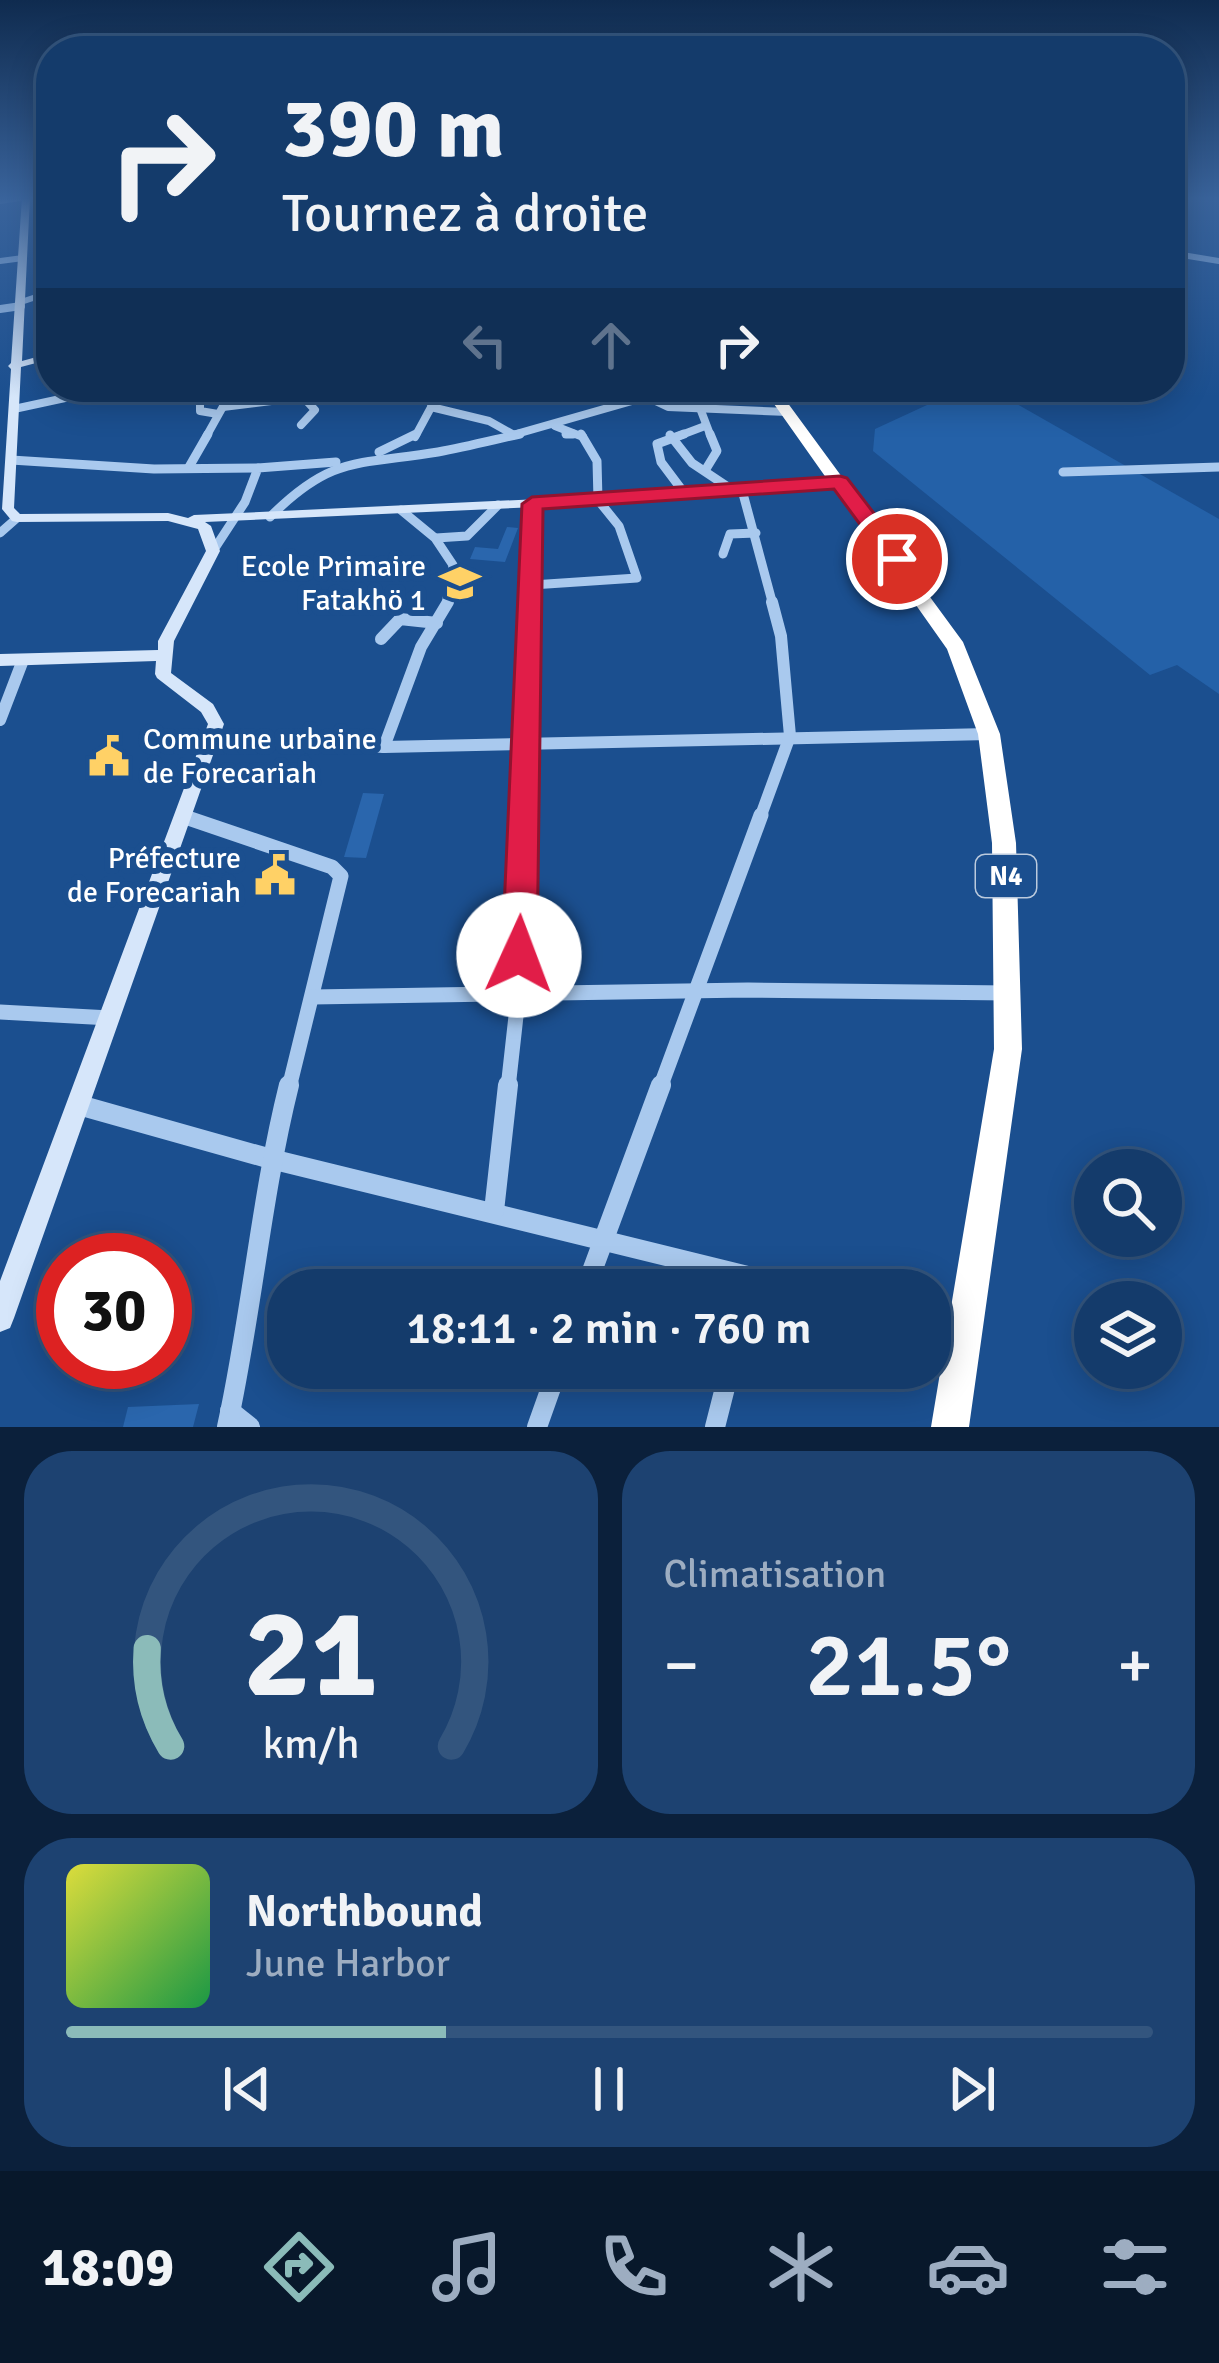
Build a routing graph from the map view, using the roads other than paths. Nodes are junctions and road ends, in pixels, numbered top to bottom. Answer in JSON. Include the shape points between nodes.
{"nodes":[{"id":1,"x":23,"y":264,"type":"edge"},
{"id":2,"x":36,"y":298,"type":"edge"},
{"id":3,"x":25,"y":302,"type":"junction"},
{"id":4,"x":0,"y":309,"type":"edge"},
{"id":5,"x":36,"y":364,"type":"edge"},
{"id":6,"x":8,"y":380,"type":"edge"},
{"id":7,"x":46,"y":402,"type":"edge"},
{"id":8,"x":200,"y":402,"type":"edge"},
{"id":9,"x":225,"y":402,"type":"edge"},
{"id":10,"x":265,"y":402,"type":"edge"},
{"id":11,"x":313,"y":402,"type":"edge"},
{"id":12,"x":435,"y":402,"type":"edge"},
{"id":13,"x":631,"y":402,"type":"edge"},
{"id":14,"x":656,"y":402,"type":"edge"},
{"id":15,"x":698,"y":402,"type":"edge"},
{"id":16,"x":781,"y":402,"type":"edge"},
{"id":17,"x":431,"y":407,"type":"junction"},
{"id":18,"x":701,"y":408,"type":"junction"},
{"id":19,"x":14,"y":409,"type":"junction"},
{"id":20,"x":220,"y":411,"type":"junction"},
{"id":21,"x":788,"y":412,"type":"junction"},
{"id":22,"x":409,"y":418,"type":"dead end"},
{"id":23,"x":425,"y":419,"type":"junction"},
{"id":24,"x":301,"y":425,"type":"dead end"},
{"id":25,"x":555,"y":426,"type":"junction"},
{"id":26,"x":705,"y":426,"type":"junction"},
{"id":27,"x":514,"y":435,"type":"junction"},
{"id":28,"x":670,"y":435,"type":"junction"},
{"id":29,"x":368,"y":458,"type":"junction"},
{"id":30,"x":11,"y":460,"type":"junction"},
{"id":31,"x":349,"y":461,"type":"junction"},
{"id":32,"x":189,"y":467,"type":"junction"},
{"id":33,"x":1219,"y":467,"type":"edge"},
{"id":34,"x":259,"y":468,"type":"junction"},
{"id":35,"x":706,"y":469,"type":"junction"},
{"id":36,"x":1063,"y":472,"type":"dead end"},
{"id":37,"x":840,"y":482,"type":"junction"},
{"id":38,"x":738,"y":490,"type":"junction"},
{"id":39,"x":686,"y":494,"type":"junction"},
{"id":40,"x":598,"y":500,"type":"junction"},
{"id":41,"x":532,"y":504,"type":"junction"},
{"id":42,"x":498,"y":506,"type":"junction"},
{"id":43,"x":401,"y":510,"type":"junction"},
{"id":44,"x":235,"y":517,"type":"junction"},
{"id":45,"x":270,"y":517,"type":"junction"},
{"id":46,"x":17,"y":518,"type":"junction"},
{"id":47,"x":190,"y":520,"type":"junction"},
{"id":48,"x":0,"y":533,"type":"edge"},
{"id":49,"x":756,"y":533,"type":"junction"},
{"id":50,"x":436,"y":538,"type":"junction"},
{"id":51,"x":213,"y":551,"type":"junction"},
{"id":52,"x":723,"y":554,"type":"dead end"},
{"id":53,"x":532,"y":585,"type":"junction"},
{"id":54,"x":437,"y":623,"type":"junction"},
{"id":55,"x":380,"y":639,"type":"dead end"},
{"id":56,"x":165,"y":655,"type":"junction"},
{"id":57,"x":0,"y":660,"type":"edge"},
{"id":58,"x":23,"y":660,"type":"junction"},
{"id":59,"x":0,"y":720,"type":"edge"},
{"id":60,"x":989,"y":734,"type":"junction"},
{"id":61,"x":790,"y":736,"type":"junction"},
{"id":62,"x":214,"y":738,"type":"junction"},
{"id":63,"x":526,"y":744,"type":"junction"},
{"id":64,"x":384,"y":747,"type":"junction"},
{"id":65,"x":185,"y":817,"type":"junction"},
{"id":66,"x":694,"y":993,"type":"junction"},
{"id":67,"x":1011,"y":993,"type":"junction"},
{"id":68,"x":312,"y":997,"type":"junction"},
{"id":69,"x":518,"y":998,"type":"junction"},
{"id":70,"x":0,"y":1012,"type":"edge"},
{"id":71,"x":111,"y":1018,"type":"junction"},
{"id":72,"x":79,"y":1105,"type":"junction"},
{"id":73,"x":271,"y":1159,"type":"junction"},
{"id":74,"x":494,"y":1210,"type":"junction"},
{"id":75,"x":603,"y":1239,"type":"junction"},
{"id":76,"x":592,"y":1269,"type":"edge"},
{"id":77,"x":702,"y":1269,"type":"edge"},
{"id":78,"x":0,"y":1318,"type":"edge"},
{"id":79,"x":951,"y":1324,"type":"edge"},
{"id":80,"x":962,"y":1326,"type":"junction"},
{"id":81,"x":551,"y":1389,"type":"edge"},
{"id":82,"x":725,"y":1389,"type":"edge"},
{"id":83,"x":229,"y":1419,"type":"edge"},
{"id":84,"x":250,"y":1427,"type":"edge"},
{"id":85,"x":537,"y":1427,"type":"edge"},
{"id":86,"x":716,"y":1427,"type":"edge"},
{"id":87,"x":950,"y":1427,"type":"edge"}],
"edges":[{"from":1,"to":3,"type":"street"},
{"from":2,"to":3,"type":"street"},
{"from":3,"to":4,"type":"street"},
{"from":3,"to":6,"type":"street"},
{"from":5,"to":6,"type":"street"},
{"from":6,"to":19,"type":"street"},
{"from":7,"to":19,"type":"street"},
{"from":8,"to":20,"type":"street","via":[[200,411]]},
{"from":9,"to":20,"type":"street"},
{"from":10,"to":20,"type":"street"},
{"from":11,"to":24,"type":"street"},
{"from":12,"to":17,"type":"street"},
{"from":13,"to":25,"type":"street"},
{"from":14,"to":18,"type":"street"},
{"from":15,"to":18,"type":"street"},
{"from":16,"to":21,"type":"highway","number":"N4"},
{"from":17,"to":23,"type":"street"},
{"from":17,"to":27,"type":"street"},
{"from":18,"to":21,"type":"street"},
{"from":18,"to":26,"type":"street"},
{"from":19,"to":30,"type":"street"},
{"from":20,"to":32,"type":"street"},
{"from":21,"to":37,"type":"highway","number":"N4"},
{"from":22,"to":23,"type":"street"},
{"from":23,"to":29,"type":"street","via":[[414,438]]},
{"from":25,"to":27,"type":"street"},
{"from":25,"to":40,"type":"street","via":[[586,441],[597,461]]},
{"from":26,"to":28,"type":"street"},
{"from":26,"to":35,"type":"street","via":[[717,452]]},
{"from":27,"to":29,"type":"street"},
{"from":28,"to":35,"type":"street"},
{"from":28,"to":39,"type":"street","via":[[656,450]]},
{"from":29,"to":31,"type":"street"},
{"from":30,"to":32,"type":"street"},
{"from":30,"to":46,"type":"street","via":[[8,509]]},
{"from":31,"to":34,"type":"street"},
{"from":31,"to":45,"type":"street","via":[[299,487]]},
{"from":32,"to":34,"type":"street"},
{"from":33,"to":36,"type":"street"},
{"from":34,"to":44,"type":"street"},
{"from":35,"to":38,"type":"street"},
{"from":37,"to":38,"type":"street"},
{"from":37,"to":60,"type":"highway","number":"N4","via":[[956,647]]},
{"from":38,"to":39,"type":"street"},
{"from":38,"to":49,"type":"street"},
{"from":39,"to":40,"type":"street"},
{"from":40,"to":41,"type":"street"},
{"from":40,"to":53,"type":"street","via":[[619,526],[637,578]]},
{"from":41,"to":42,"type":"street"},
{"from":41,"to":53,"type":"street"},
{"from":42,"to":43,"type":"street"},
{"from":42,"to":50,"type":"street","via":[[467,536]]},
{"from":43,"to":45,"type":"street"},
{"from":43,"to":50,"type":"street"},
{"from":44,"to":45,"type":"street"},
{"from":44,"to":47,"type":"street"},
{"from":44,"to":51,"type":"street"},
{"from":46,"to":47,"type":"street"},
{"from":46,"to":48,"type":"street"},
{"from":47,"to":51,"type":"street","via":[[211,535]]},
{"from":49,"to":52,"type":"street","via":[[730,534]]},
{"from":49,"to":61,"type":"street","via":[[781,636]]},
{"from":50,"to":54,"type":"street","via":[[453,566]]},
{"from":51,"to":56,"type":"street"},
{"from":53,"to":63,"type":"street"},
{"from":54,"to":55,"type":"street","via":[[400,619]]},
{"from":54,"to":64,"type":"street"},
{"from":56,"to":58,"type":"street"},
{"from":56,"to":62,"type":"street","via":[[163,674],[213,714]]},
{"from":57,"to":58,"type":"street"},
{"from":58,"to":59,"type":"street"},
{"from":60,"to":61,"type":"street"},
{"from":60,"to":67,"type":"highway","number":"N4"},
{"from":61,"to":63,"type":"street"},
{"from":61,"to":66,"type":"street"},
{"from":62,"to":64,"type":"street"},
{"from":62,"to":65,"type":"street"},
{"from":63,"to":64,"type":"street"},
{"from":63,"to":69,"type":"street"},
{"from":65,"to":68,"type":"street","via":[[340,871]]},
{"from":65,"to":71,"type":"street"},
{"from":66,"to":67,"type":"street"},
{"from":66,"to":69,"type":"street"},
{"from":66,"to":75,"type":"street"},
{"from":67,"to":80,"type":"highway","number":"N4"},
{"from":68,"to":69,"type":"street"},
{"from":68,"to":73,"type":"street"},
{"from":69,"to":74,"type":"street"},
{"from":70,"to":71,"type":"street"},
{"from":71,"to":72,"type":"street"},
{"from":72,"to":73,"type":"street"},
{"from":72,"to":78,"type":"street"},
{"from":73,"to":74,"type":"street"},
{"from":73,"to":83,"type":"street"},
{"from":74,"to":75,"type":"street"},
{"from":75,"to":76,"type":"street"},
{"from":75,"to":77,"type":"street"},
{"from":79,"to":80,"type":"street"},
{"from":80,"to":87,"type":"highway","number":"N4"},
{"from":81,"to":85,"type":"street"},
{"from":82,"to":86,"type":"street"},
{"from":83,"to":84,"type":"street"}]}
